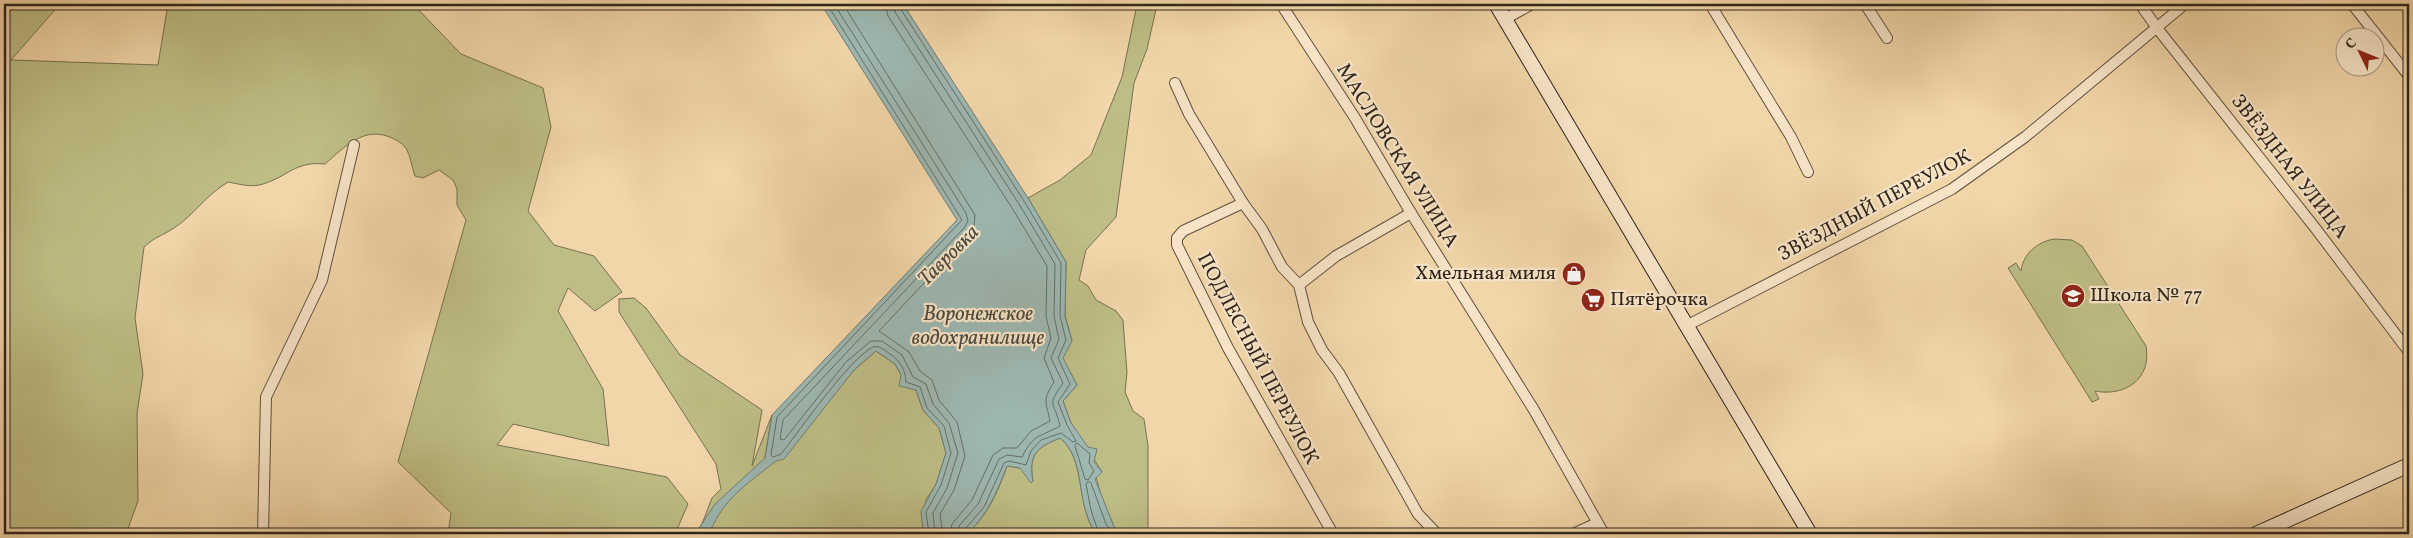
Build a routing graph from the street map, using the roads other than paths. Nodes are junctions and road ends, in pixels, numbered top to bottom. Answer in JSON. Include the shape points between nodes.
{"nodes":[{"id":1,"x":1281,"y":4,"type":"edge"},
{"id":2,"x":1496,"y":4,"type":"edge"},
{"id":3,"x":1532,"y":4,"type":"edge"},
{"id":4,"x":1710,"y":4,"type":"edge"},
{"id":5,"x":1865,"y":4,"type":"edge"},
{"id":6,"x":2140,"y":4,"type":"edge"},
{"id":7,"x":2185,"y":4,"type":"edge"},
{"id":8,"x":2352,"y":4,"type":"edge"},
{"id":9,"x":1505,"y":19,"type":"junction"},
{"id":10,"x":2157,"y":28,"type":"junction"},
{"id":11,"x":1887,"y":38,"type":"dead end"},
{"id":12,"x":2409,"y":76,"type":"edge"},
{"id":13,"x":1175,"y":82,"type":"dead end"},
{"id":14,"x":354,"y":146,"type":"dead end"},
{"id":15,"x":1808,"y":172,"type":"dead end"},
{"id":16,"x":1242,"y":203,"type":"junction"},
{"id":17,"x":1412,"y":213,"type":"junction"},
{"id":18,"x":1300,"y":285,"type":"junction"},
{"id":19,"x":1686,"y":326,"type":"junction"},
{"id":20,"x":2409,"y":352,"type":"edge"},
{"id":21,"x":2409,"y":465,"type":"edge"},
{"id":22,"x":1598,"y":523,"type":"junction"},
{"id":23,"x":263,"y":534,"type":"edge"},
{"id":24,"x":1333,"y":534,"type":"edge"},
{"id":25,"x":1437,"y":534,"type":"edge"},
{"id":26,"x":1573,"y":534,"type":"edge"},
{"id":27,"x":1604,"y":534,"type":"edge"},
{"id":28,"x":1810,"y":534,"type":"edge"},
{"id":29,"x":2256,"y":534,"type":"edge"}],
"edges":[{"from":1,"to":17,"type":"street","name":"МАСЛОВСКАЯ УЛИЦА"},
{"from":2,"to":9,"type":"main road"},
{"from":3,"to":9,"type":"street"},
{"from":4,"to":15,"type":"street","via":[[1791,137]]},
{"from":5,"to":11,"type":"street"},
{"from":6,"to":10,"type":"street","name":"ЗВЁЗДНАЯ УЛИЦА"},
{"from":7,"to":10,"type":"street","name":"ЗВЁЗДНЫЙ ПЕРЕУЛОК"},
{"from":8,"to":12,"type":"street"},
{"from":9,"to":19,"type":"main road"},
{"from":10,"to":19,"type":"street","name":"ЗВЁЗДНЫЙ ПЕРЕУЛОК","via":[[2025,137],[1952,188]]},
{"from":10,"to":20,"type":"street","name":"ЗВЁЗДНАЯ УЛИЦА"},
{"from":13,"to":16,"type":"street","via":[[1189,114]]},
{"from":14,"to":23,"type":"street","via":[[322,280],[266,397]]},
{"from":16,"to":18,"type":"street","via":[[1262,229],[1282,267]]},
{"from":16,"to":24,"type":"street","name":"ПОДЛЕСНЫЙ ПЕРЕУЛОК","via":[[1182,231],[1177,245],[1228,348]]},
{"from":17,"to":18,"type":"street","via":[[1336,256]]},
{"from":17,"to":22,"type":"street","name":"МАСЛОВСКАЯ УЛИЦА","via":[[1534,410]]},
{"from":18,"to":25,"type":"street","via":[[1308,322],[1322,350],[1340,373],[1418,514]]},
{"from":19,"to":28,"type":"main road"},
{"from":21,"to":29,"type":"main road"},
{"from":22,"to":26,"type":"street"},
{"from":22,"to":27,"type":"street","name":"МАСЛОВСКАЯ УЛИЦА"}]}
